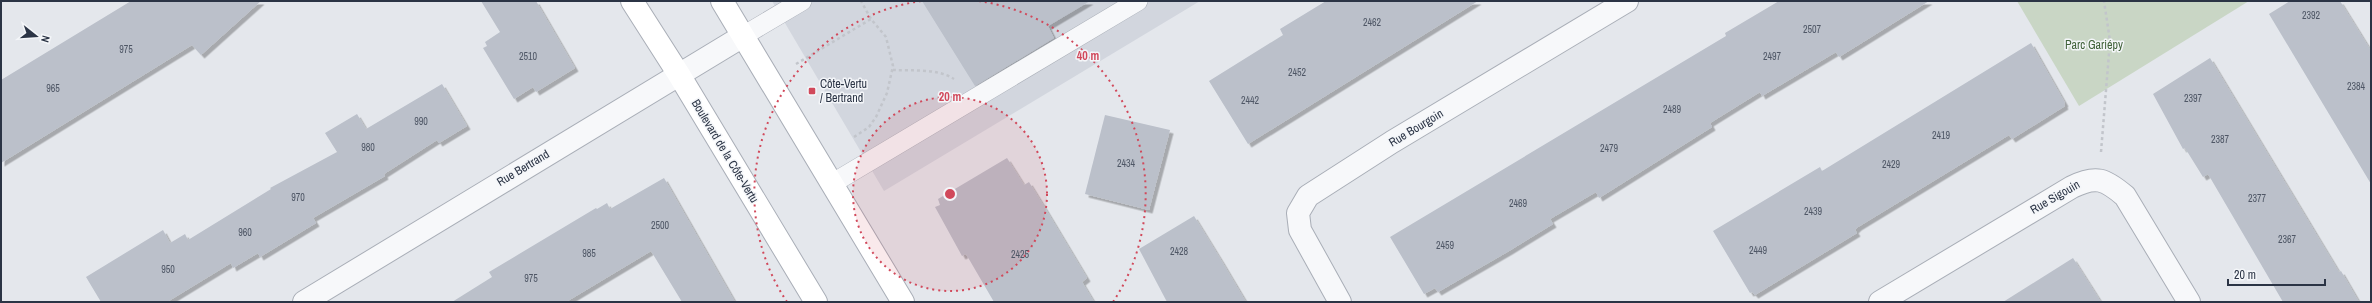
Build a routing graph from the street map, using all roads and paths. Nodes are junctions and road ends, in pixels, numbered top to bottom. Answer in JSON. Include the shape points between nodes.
{"nodes":[{"id":1,"x":632,"y":1,"type":"edge"},
{"id":2,"x":722,"y":1,"type":"edge"},
{"id":3,"x":802,"y":1,"type":"edge"},
{"id":4,"x":861,"y":1,"type":"edge"},
{"id":5,"x":1138,"y":1,"type":"edge"},
{"id":6,"x":1627,"y":1,"type":"edge"},
{"id":7,"x":2104,"y":1,"type":"edge"},
{"id":8,"x":871,"y":19,"type":"junction"},
{"id":9,"x":743,"y":36,"type":"junction"},
{"id":10,"x":796,"y":64,"type":"dead end"},
{"id":11,"x":893,"y":70,"type":"junction"},
{"id":12,"x":678,"y":73,"type":"junction"},
{"id":13,"x":974,"y":99,"type":"junction"},
{"id":14,"x":850,"y":140,"type":"dead end"},
{"id":15,"x":2099,"y":180,"type":"junction"},
{"id":16,"x":833,"y":183,"type":"junction"},
{"id":17,"x":304,"y":302,"type":"edge"},
{"id":18,"x":816,"y":302,"type":"edge"},
{"id":19,"x":903,"y":302,"type":"edge"},
{"id":20,"x":1340,"y":302,"type":"edge"},
{"id":21,"x":1880,"y":302,"type":"edge"},
{"id":22,"x":2189,"y":302,"type":"edge"}],
"edges":[{"from":1,"to":12,"type":"main road","name":"Boulevard de la Côte-Vertu"},
{"from":2,"to":9,"type":"main road"},
{"from":3,"to":9,"type":"lane"},
{"from":4,"to":8,"type":"path"},
{"from":5,"to":13,"type":"lane"},
{"from":6,"to":20,"type":"street","name":"Rue Bourgoin","via":[[1385,146],[1308,196],[1298,214],[1300,230]]},
{"from":7,"to":15,"type":"path","via":[[2110,41]]},
{"from":8,"to":10,"type":"path"},
{"from":8,"to":11,"type":"path","via":[[886,37]]},
{"from":9,"to":12,"type":"street","name":"Rue Bertrand"},
{"from":9,"to":16,"type":"main road"},
{"from":11,"to":13,"type":"path","via":[[948,75],[961,83]]},
{"from":11,"to":14,"type":"path","via":[[888,93],[876,117],[869,127]]},
{"from":12,"to":17,"type":"street","name":"Rue Bertrand"},
{"from":12,"to":18,"type":"main road","name":"Boulevard de la Côte-Vertu"},
{"from":13,"to":16,"type":"lane"},
{"from":15,"to":21,"type":"street","name":"Rue Sigouin","via":[[2086,180],[2072,187]]},
{"from":15,"to":22,"type":"street","via":[[2113,186],[2125,196]]},
{"from":16,"to":19,"type":"main road"}]}
